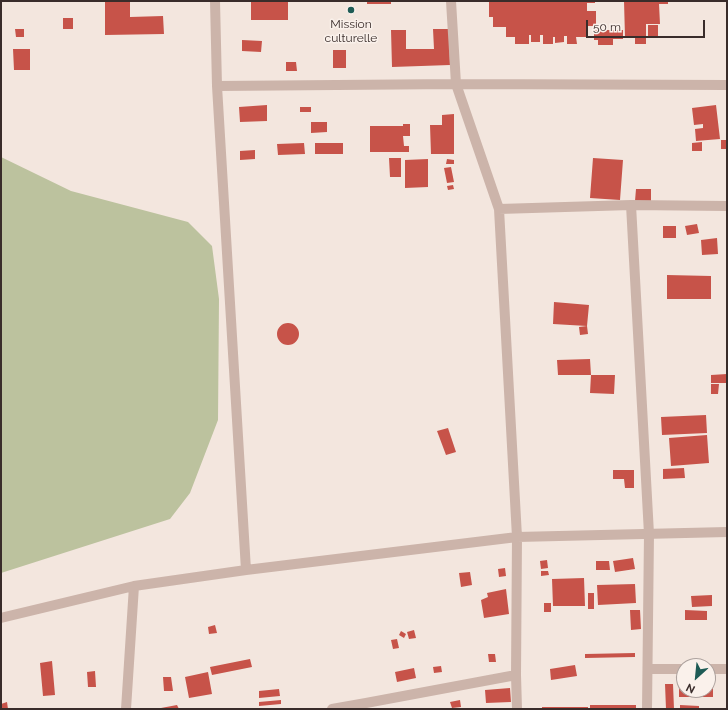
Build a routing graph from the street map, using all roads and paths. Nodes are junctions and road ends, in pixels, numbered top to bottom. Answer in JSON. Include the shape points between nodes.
{"nodes":[{"id":1,"x":215,"y":1,"type":"edge"},
{"id":2,"x":451,"y":1,"type":"edge"},
{"id":3,"x":456,"y":84,"type":"junction"},
{"id":4,"x":727,"y":85,"type":"edge"},
{"id":5,"x":217,"y":86,"type":"junction"},
{"id":6,"x":631,"y":205,"type":"junction"},
{"id":7,"x":727,"y":206,"type":"edge"},
{"id":8,"x":499,"y":209,"type":"junction"},
{"id":9,"x":727,"y":532,"type":"edge"},
{"id":10,"x":649,"y":534,"type":"junction"},
{"id":11,"x":517,"y":537,"type":"junction"},
{"id":12,"x":246,"y":570,"type":"junction"},
{"id":13,"x":134,"y":586,"type":"junction"},
{"id":14,"x":1,"y":618,"type":"edge"},
{"id":15,"x":648,"y":669,"type":"junction"},
{"id":16,"x":676,"y":669,"type":"edge"},
{"id":17,"x":716,"y":669,"type":"edge"},
{"id":18,"x":727,"y":669,"type":"edge"},
{"id":19,"x":516,"y":675,"type":"junction"},
{"id":20,"x":126,"y":709,"type":"edge"},
{"id":21,"x":332,"y":709,"type":"edge"},
{"id":22,"x":517,"y":709,"type":"edge"},
{"id":23,"x":647,"y":709,"type":"edge"}],
"edges":[{"from":1,"to":5,"type":"street"},
{"from":2,"to":3,"type":"street"},
{"from":3,"to":4,"type":"street"},
{"from":3,"to":5,"type":"street"},
{"from":3,"to":8,"type":"street"},
{"from":5,"to":12,"type":"street"},
{"from":6,"to":7,"type":"street"},
{"from":6,"to":8,"type":"street"},
{"from":6,"to":10,"type":"street"},
{"from":8,"to":11,"type":"street"},
{"from":9,"to":10,"type":"street"},
{"from":10,"to":11,"type":"street"},
{"from":10,"to":15,"type":"street"},
{"from":11,"to":12,"type":"street"},
{"from":11,"to":19,"type":"street"},
{"from":12,"to":13,"type":"street"},
{"from":13,"to":14,"type":"street"},
{"from":13,"to":20,"type":"street"},
{"from":15,"to":16,"type":"street"},
{"from":15,"to":23,"type":"street"},
{"from":17,"to":18,"type":"street"},
{"from":19,"to":21,"type":"street"},
{"from":19,"to":22,"type":"street"}]}
